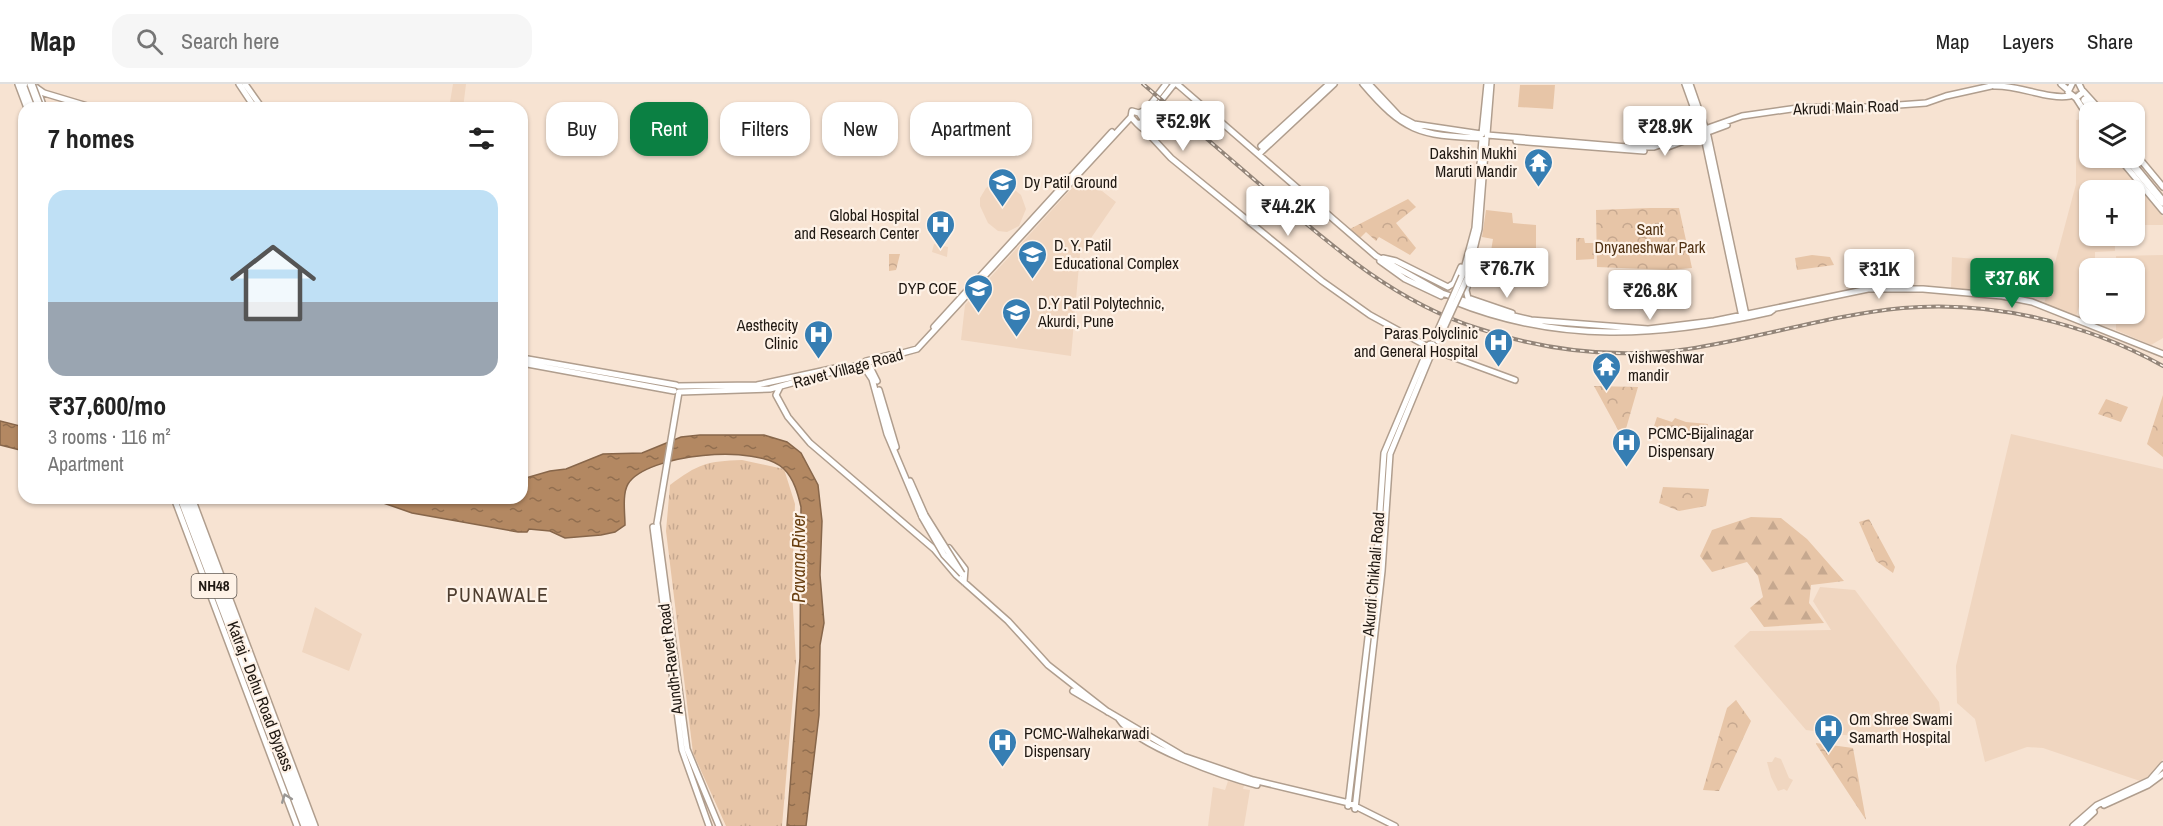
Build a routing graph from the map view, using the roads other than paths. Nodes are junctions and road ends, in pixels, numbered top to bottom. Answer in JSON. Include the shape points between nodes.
{"nodes":[{"id":1,"x":18,"y":84,"type":"edge"},
{"id":2,"x":23,"y":84,"type":"edge"},
{"id":3,"x":238,"y":84,"type":"edge"},
{"id":4,"x":245,"y":84,"type":"edge"},
{"id":5,"x":1166,"y":84,"type":"edge"},
{"id":6,"x":1174,"y":84,"type":"edge"},
{"id":7,"x":1329,"y":84,"type":"edge"},
{"id":8,"x":1334,"y":84,"type":"edge"},
{"id":9,"x":1363,"y":84,"type":"edge"},
{"id":10,"x":1369,"y":84,"type":"edge"},
{"id":11,"x":1489,"y":84,"type":"edge"},
{"id":12,"x":1685,"y":84,"type":"edge"},
{"id":13,"x":1690,"y":84,"type":"edge"},
{"id":14,"x":2024,"y":84,"type":"edge"},
{"id":15,"x":2061,"y":84,"type":"edge"},
{"id":16,"x":2072,"y":84,"type":"edge"},
{"id":17,"x":33,"y":85,"type":"edge"},
{"id":18,"x":1991,"y":85,"type":"edge"},
{"id":19,"x":2083,"y":87,"type":"edge"},
{"id":20,"x":2075,"y":96,"type":"junction"},
{"id":21,"x":25,"y":102,"type":"edge"},
{"id":22,"x":30,"y":102,"type":"edge"},
{"id":23,"x":40,"y":102,"type":"edge"},
{"id":24,"x":74,"y":102,"type":"edge"},
{"id":25,"x":251,"y":102,"type":"edge"},
{"id":26,"x":258,"y":102,"type":"edge"},
{"id":27,"x":2079,"y":102,"type":"edge"},
{"id":28,"x":2081,"y":102,"type":"edge"},
{"id":29,"x":2082,"y":102,"type":"edge"},
{"id":30,"x":2094,"y":102,"type":"edge"},
{"id":31,"x":1139,"y":113,"type":"junction"},
{"id":32,"x":1131,"y":116,"type":"junction"},
{"id":33,"x":1140,"y":122,"type":"junction"},
{"id":34,"x":1447,"y":131,"type":"junction"},
{"id":35,"x":1705,"y":131,"type":"junction"},
{"id":36,"x":1484,"y":136,"type":"junction"},
{"id":37,"x":1257,"y":153,"type":"junction"},
{"id":38,"x":2145,"y":165,"type":"edge"},
{"id":39,"x":2127,"y":168,"type":"edge"},
{"id":40,"x":2135,"y":168,"type":"edge"},
{"id":41,"x":2140,"y":168,"type":"edge"},
{"id":42,"x":2163,"y":187,"type":"edge"},
{"id":43,"x":2163,"y":195,"type":"edge"},
{"id":44,"x":2163,"y":203,"type":"edge"},
{"id":45,"x":2163,"y":211,"type":"edge"},
{"id":46,"x":1376,"y":256,"type":"junction"},
{"id":47,"x":1461,"y":267,"type":"dead end"},
{"id":48,"x":1466,"y":276,"type":"junction"},
{"id":49,"x":1744,"y":316,"type":"junction"},
{"id":50,"x":1531,"y":323,"type":"junction"},
{"id":51,"x":1432,"y":346,"type":"junction"},
{"id":52,"x":2163,"y":354,"type":"edge"},
{"id":53,"x":528,"y":358,"type":"edge"},
{"id":54,"x":865,"y":363,"type":"junction"},
{"id":55,"x":528,"y":364,"type":"edge"},
{"id":56,"x":1515,"y":380,"type":"dead end"},
{"id":57,"x":781,"y":384,"type":"junction"},
{"id":58,"x":768,"y":388,"type":"junction"},
{"id":59,"x":677,"y":390,"type":"junction"},
{"id":60,"x":781,"y":406,"type":"junction"},
{"id":61,"x":177,"y":504,"type":"edge"},
{"id":62,"x":184,"y":504,"type":"edge"},
{"id":63,"x":189,"y":504,"type":"edge"},
{"id":64,"x":194,"y":504,"type":"edge"},
{"id":65,"x":934,"y":549,"type":"junction"},
{"id":66,"x":208,"y":578,"type":"junction"},
{"id":67,"x":964,"y":578,"type":"junction"},
{"id":68,"x":687,"y":760,"type":"junction"},
{"id":69,"x":283,"y":761,"type":"junction"},
{"id":70,"x":2163,"y":765,"type":"edge"},
{"id":71,"x":2163,"y":774,"type":"edge"},
{"id":72,"x":1352,"y":806,"type":"junction"},
{"id":73,"x":297,"y":826,"type":"edge"},
{"id":74,"x":305,"y":826,"type":"edge"},
{"id":75,"x":310,"y":826,"type":"edge"},
{"id":76,"x":315,"y":826,"type":"edge"},
{"id":77,"x":709,"y":826,"type":"edge"},
{"id":78,"x":718,"y":826,"type":"edge"},
{"id":79,"x":1390,"y":826,"type":"edge"},
{"id":80,"x":1395,"y":826,"type":"edge"},
{"id":81,"x":2073,"y":826,"type":"edge"},
{"id":82,"x":2079,"y":826,"type":"edge"}],
"edges":[{"from":1,"to":21,"type":"main road"},
{"from":2,"to":22,"type":"highway"},
{"from":3,"to":25,"type":"main road"},
{"from":4,"to":26,"type":"main road"},
{"from":5,"to":31,"type":"main road","via":[[1147,109]]},
{"from":6,"to":33,"type":"main road"},
{"from":6,"to":37,"type":"main road"},
{"from":7,"to":37,"type":"main road"},
{"from":8,"to":37,"type":"main road"},
{"from":9,"to":34,"type":"main road","via":[[1404,125],[1421,131]]},
{"from":10,"to":34,"type":"main road","via":[[1407,121]]},
{"from":11,"to":36,"type":"main road"},
{"from":12,"to":35,"type":"main road"},
{"from":13,"to":35,"type":"main road"},
{"from":14,"to":20,"type":"main road"},
{"from":15,"to":20,"type":"main road"},
{"from":16,"to":20,"type":"main road"},
{"from":17,"to":23,"type":"highway","bridge":true},
{"from":17,"to":24,"type":"main road","via":[[44,93]]},
{"from":18,"to":20,"type":"main road","name":"Akrudi Main Road"},
{"from":18,"to":35,"type":"main road","name":"Akrudi Main Road","via":[[1918,104],[1805,107],[1747,116]]},
{"from":19,"to":20,"type":"main road","via":[[2081,96]]},
{"from":19,"to":30,"type":"main road"},
{"from":20,"to":27,"type":"main road"},
{"from":20,"to":28,"type":"highway"},
{"from":20,"to":29,"type":"highway"},
{"from":31,"to":32,"type":"main road","via":[[1134,111]]},
{"from":31,"to":33,"type":"main road"},
{"from":32,"to":33,"type":"main road"},
{"from":32,"to":54,"type":"main road","name":"Ravet Village Road","via":[[1098,146],[921,343]]},
{"from":33,"to":51,"type":"main road","via":[[1172,158],[1352,303],[1389,327]]},
{"from":34,"to":36,"type":"main road","name":"Akrudi Main Road"},
{"from":35,"to":36,"type":"main road","name":"Akrudi Main Road","via":[[1663,149],[1638,151]]},
{"from":35,"to":49,"type":"main road"},
{"from":36,"to":48,"type":"main road"},
{"from":37,"to":46,"type":"main road"},
{"from":38,"to":42,"type":"main road"},
{"from":39,"to":45,"type":"main road"},
{"from":40,"to":44,"type":"highway"},
{"from":41,"to":43,"type":"highway"},
{"from":46,"to":47,"type":"main road","via":[[1396,261],[1448,287],[1454,284]]},
{"from":46,"to":50,"type":"main road","via":[[1389,270],[1421,287],[1489,315]]},
{"from":48,"to":50,"type":"main road","via":[[1472,276],[1466,290],[1468,298]]},
{"from":48,"to":51,"type":"main road","name":"Akurdi Chikhali Road","bridge":true},
{"from":49,"to":50,"type":"main road","via":[[1648,329]]},
{"from":49,"to":52,"type":"main road","via":[[1875,288],[1985,295],[2042,305]]},
{"from":51,"to":56,"type":"main road"},
{"from":51,"to":72,"type":"main road","name":"Akurdi Chikhali Road","via":[[1384,453]]},
{"from":53,"to":59,"type":"main road"},
{"from":54,"to":57,"type":"main road","name":"Ravet Village Road"},
{"from":54,"to":67,"type":"main road","bridge":true,"via":[[886,434],[944,555]]},
{"from":55,"to":59,"type":"main road"},
{"from":57,"to":58,"type":"main road","name":"Ravet Village Road"},
{"from":57,"to":60,"type":"main road","via":[[776,395]]},
{"from":58,"to":59,"type":"main road","name":"Ravet Village Road"},
{"from":58,"to":60,"type":"main road"},
{"from":59,"to":68,"type":"main road","name":"Aundh-Ravet Road","via":[[655,529]]},
{"from":60,"to":65,"type":"main road","via":[[810,444]]},
{"from":61,"to":66,"type":"main road"},
{"from":62,"to":66,"type":"highway","name":"Katraj - Dehu Road Bypass","number":"NH48"},
{"from":63,"to":69,"type":"highway","name":"Katraj - Dehu Road Bypass","number":"NH48"},
{"from":64,"to":76,"type":"main road"},
{"from":65,"to":67,"type":"main road"},
{"from":65,"to":67,"type":"main road","via":[[946,545],[965,569]]},
{"from":66,"to":69,"type":"highway","name":"Katraj - Dehu Road Bypass","number":"NH48"},
{"from":73,"to":66,"type":"main road","one_way":true},
{"from":67,"to":72,"type":"main road","via":[[1074,690],[1119,719],[1189,758],[1262,783]]},
{"from":68,"to":77,"type":"main road"},
{"from":68,"to":78,"type":"main road"},
{"from":69,"to":74,"type":"highway","name":"Katraj - Dehu Road Bypass","number":"NH48"},
{"from":69,"to":75,"type":"highway","name":"Katraj - Dehu Road Bypass","number":"NH48"},
{"from":70,"to":81,"type":"main road","via":[[2150,780],[2097,804]]},
{"from":71,"to":82,"type":"main road","via":[[2099,807]]},
{"from":72,"to":79,"type":"main road"},
{"from":72,"to":80,"type":"main road"}]}
